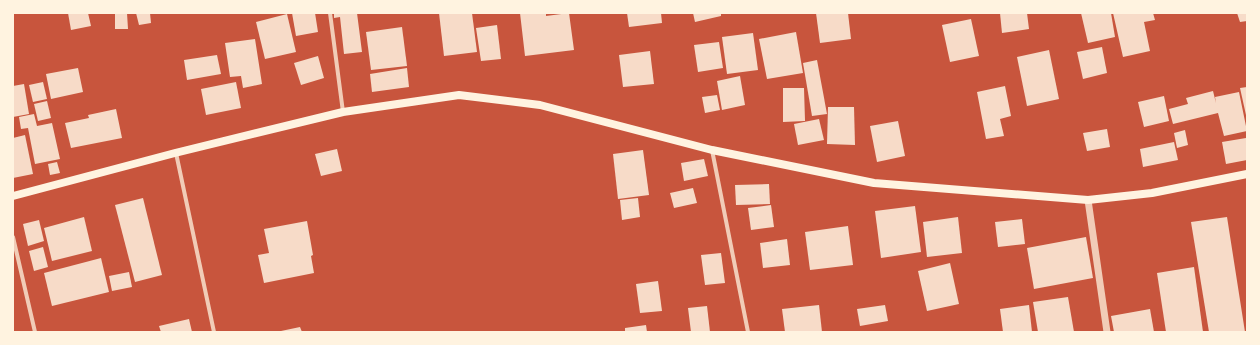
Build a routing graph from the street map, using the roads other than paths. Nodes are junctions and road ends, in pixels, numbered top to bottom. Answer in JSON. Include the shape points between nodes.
{"nodes":[{"id":1,"x":330,"y":13,"type":"edge"},
{"id":2,"x":343,"y":112,"type":"junction"},
{"id":3,"x":712,"y":150,"type":"junction"},
{"id":4,"x":176,"y":153,"type":"junction"},
{"id":5,"x":1247,"y":174,"type":"edge"},
{"id":6,"x":13,"y":196,"type":"edge"},
{"id":7,"x":1088,"y":200,"type":"junction"},
{"id":8,"x":13,"y":237,"type":"edge"},
{"id":9,"x":36,"y":332,"type":"edge"},
{"id":10,"x":214,"y":332,"type":"edge"},
{"id":11,"x":748,"y":332,"type":"edge"},
{"id":12,"x":1107,"y":332,"type":"edge"}],
"edges":[{"from":1,"to":2,"type":"street"},
{"from":2,"to":3,"type":"main road","via":[[459,95],[540,105]]},
{"from":2,"to":4,"type":"main road"},
{"from":3,"to":7,"type":"main road","via":[[874,183]]},
{"from":3,"to":11,"type":"street"},
{"from":4,"to":6,"type":"main road"},
{"from":4,"to":10,"type":"street"},
{"from":5,"to":7,"type":"main road","via":[[1152,193]]},
{"from":7,"to":12,"type":"street"},
{"from":8,"to":9,"type":"street"}]}
